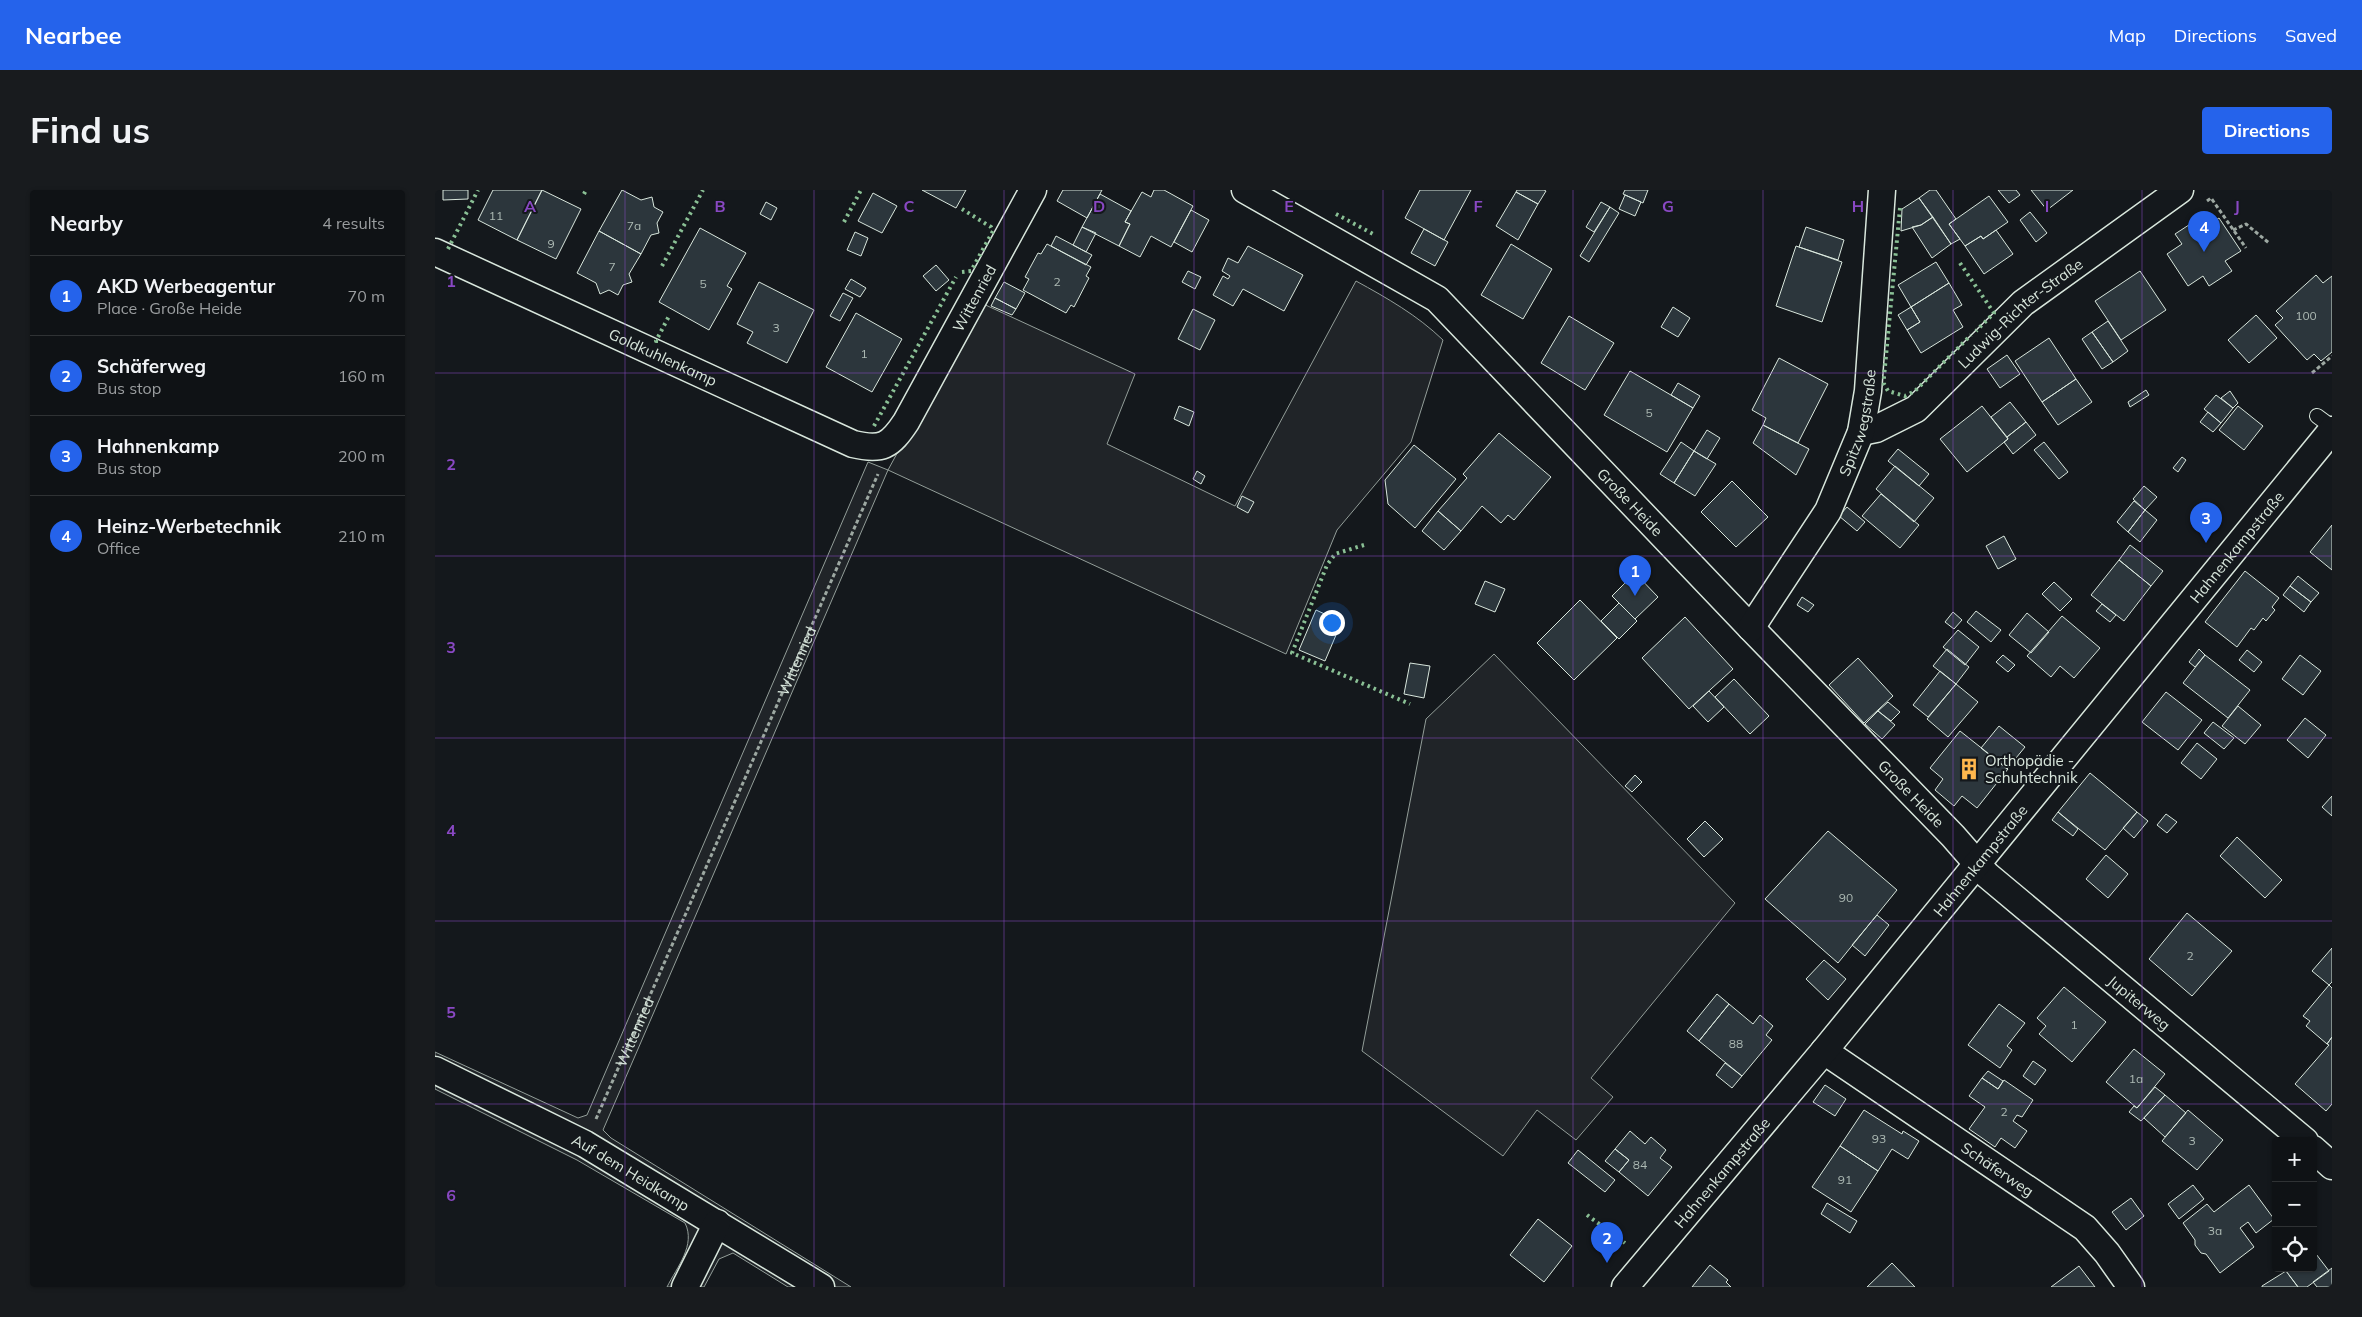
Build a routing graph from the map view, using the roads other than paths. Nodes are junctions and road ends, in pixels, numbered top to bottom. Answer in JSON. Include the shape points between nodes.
{"nodes":[{"id":1,"x":1033,"y":190,"type":"edge"},
{"id":2,"x":1245,"y":190,"type":"edge"},
{"id":3,"x":1882,"y":190,"type":"edge"},
{"id":4,"x":2180,"y":190,"type":"edge"},
{"id":5,"x":1277,"y":198,"type":"edge"},
{"id":6,"x":435,"y":252,"type":"edge"},
{"id":7,"x":2327,"y":424,"type":"edge"},
{"id":8,"x":1861,"y":432,"type":"junction"},
{"id":9,"x":893,"y":442,"type":"joint"},
{"id":10,"x":1751,"y":628,"type":"junction"},
{"id":11,"x":1976,"y":863,"type":"junction"},
{"id":12,"x":1824,"y":1050,"type":"junction"},
{"id":13,"x":435,"y":1070,"type":"edge"},
{"id":14,"x":2300,"y":1137,"type":"edge"},
{"id":15,"x":2317,"y":1153,"type":"edge"},
{"id":16,"x":2332,"y":1166,"type":"edge"},
{"id":17,"x":717,"y":1222,"type":"junction"},
{"id":18,"x":685,"y":1287,"type":"edge"},
{"id":19,"x":821,"y":1287,"type":"edge"},
{"id":20,"x":1625,"y":1287,"type":"edge"},
{"id":21,"x":2131,"y":1287,"type":"edge"}],
"edges":[{"from":1,"to":9,"type":"street","name":"Wittenried"},
{"from":2,"to":5,"type":"street","name":"Große Heide"},
{"from":3,"to":8,"type":"street","name":"Spitzwegstraße","via":[[1869,391]]},
{"from":4,"to":8,"type":"street","name":"Ludwig-Richter-Straße","via":[[2023,303],[1916,409],[1876,429]]},
{"from":5,"to":10,"type":"street","name":"Große Heide","via":[[1437,299]]},
{"from":6,"to":9,"type":"street","name":"Goldkuhlenkamp","via":[[853,444],[869,448]]},
{"from":7,"to":11,"type":"street","name":"Hahnenkampstraße"},
{"from":8,"to":10,"type":"street","name":"Spitzwegstraße","via":[[1828,511]]},
{"from":10,"to":11,"type":"street","name":"Große Heide"},
{"from":11,"to":12,"type":"street","name":"Hahnenkampstraße"},
{"from":11,"to":14,"type":"street","name":"Jupiterweg"},
{"from":12,"to":20,"type":"street","name":"Hahnenkampstraße"},
{"from":12,"to":21,"type":"street","name":"Schäferweg","via":[[2085,1228]]},
{"from":13,"to":17,"type":"street","name":"Auf dem Heidkamp","via":[[585,1144]]},
{"from":15,"to":16,"type":"street"},
{"from":17,"to":18,"type":"street"},
{"from":17,"to":19,"type":"street","name":"Auf dem Heidkamp"}]}
